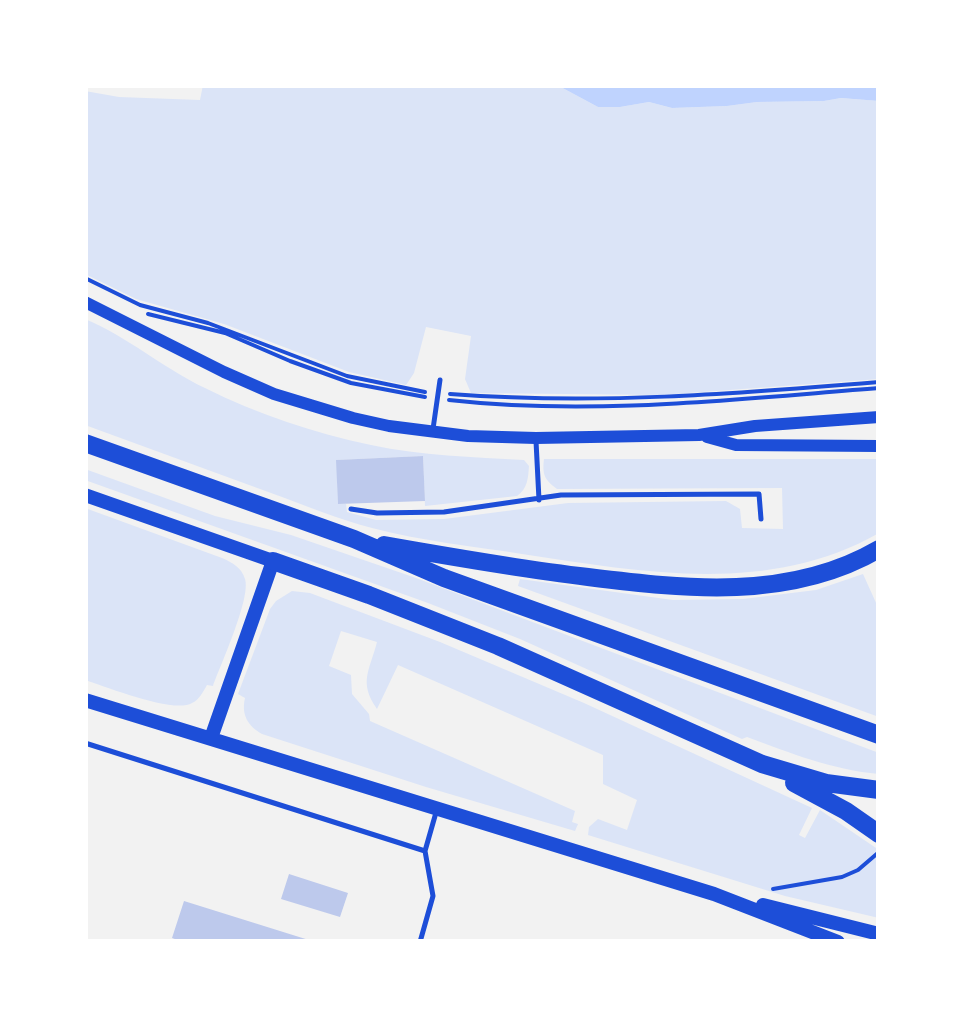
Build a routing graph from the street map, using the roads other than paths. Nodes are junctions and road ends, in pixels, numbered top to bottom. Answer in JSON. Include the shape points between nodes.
{"nodes":[{"id":1,"x":85,"y":302,"type":"edge"},
{"id":2,"x":440,"y":380,"type":"dead end"},
{"id":3,"x":879,"y":417,"type":"edge"},
{"id":4,"x":432,"y":432,"type":"junction"},
{"id":5,"x":700,"y":434,"type":"junction"},
{"id":6,"x":536,"y":438,"type":"junction"},
{"id":7,"x":85,"y":443,"type":"edge"},
{"id":8,"x":879,"y":446,"type":"edge"},
{"id":9,"x":85,"y":495,"type":"edge"},
{"id":10,"x":539,"y":500,"type":"junction"},
{"id":11,"x":351,"y":509,"type":"dead end"},
{"id":12,"x":761,"y":519,"type":"dead end"},
{"id":13,"x":354,"y":539,"type":"junction"},
{"id":14,"x":878,"y":549,"type":"edge"},
{"id":15,"x":273,"y":561,"type":"junction"},
{"id":16,"x":85,"y":700,"type":"edge"},
{"id":17,"x":879,"y":734,"type":"edge"},
{"id":18,"x":212,"y":738,"type":"junction"},
{"id":19,"x":85,"y":744,"type":"edge"},
{"id":20,"x":762,"y":764,"type":"junction"},
{"id":21,"x":870,"y":789,"type":"edge"},
{"id":22,"x":437,"y":809,"type":"junction"},
{"id":23,"x":879,"y":834,"type":"edge"},
{"id":24,"x":425,"y":851,"type":"junction"},
{"id":25,"x":714,"y":894,"type":"junction"},
{"id":26,"x":879,"y":934,"type":"edge"},
{"id":27,"x":420,"y":942,"type":"edge"},
{"id":28,"x":838,"y":942,"type":"edge"}],
"edges":[{"from":1,"to":4,"type":"street","via":[[274,394]]},
{"from":2,"to":4,"type":"lane"},
{"from":3,"to":5,"type":"street"},
{"from":4,"to":6,"type":"street"},
{"from":5,"to":6,"type":"street"},
{"from":5,"to":8,"type":"street","via":[[736,445]]},
{"from":6,"to":10,"type":"lane"},
{"from":7,"to":13,"type":"highway"},
{"from":9,"to":15,"type":"main road"},
{"from":10,"to":11,"type":"lane","via":[[444,512]]},
{"from":10,"to":12,"type":"lane","via":[[759,494]]},
{"from":13,"to":14,"type":"highway","via":[[505,567],[718,588],[800,579]]},
{"from":13,"to":17,"type":"highway","via":[[444,578]]},
{"from":15,"to":18,"type":"main road"},
{"from":15,"to":20,"type":"highway","via":[[498,646]]},
{"from":16,"to":18,"type":"main road"},
{"from":18,"to":22,"type":"main road"},
{"from":19,"to":24,"type":"lane"},
{"from":20,"to":21,"type":"highway"},
{"from":20,"to":23,"type":"highway"},
{"from":22,"to":24,"type":"lane"},
{"from":22,"to":25,"type":"main road"},
{"from":24,"to":27,"type":"lane","via":[[432,896]]},
{"from":25,"to":26,"type":"main road"},
{"from":25,"to":28,"type":"main road"}]}
